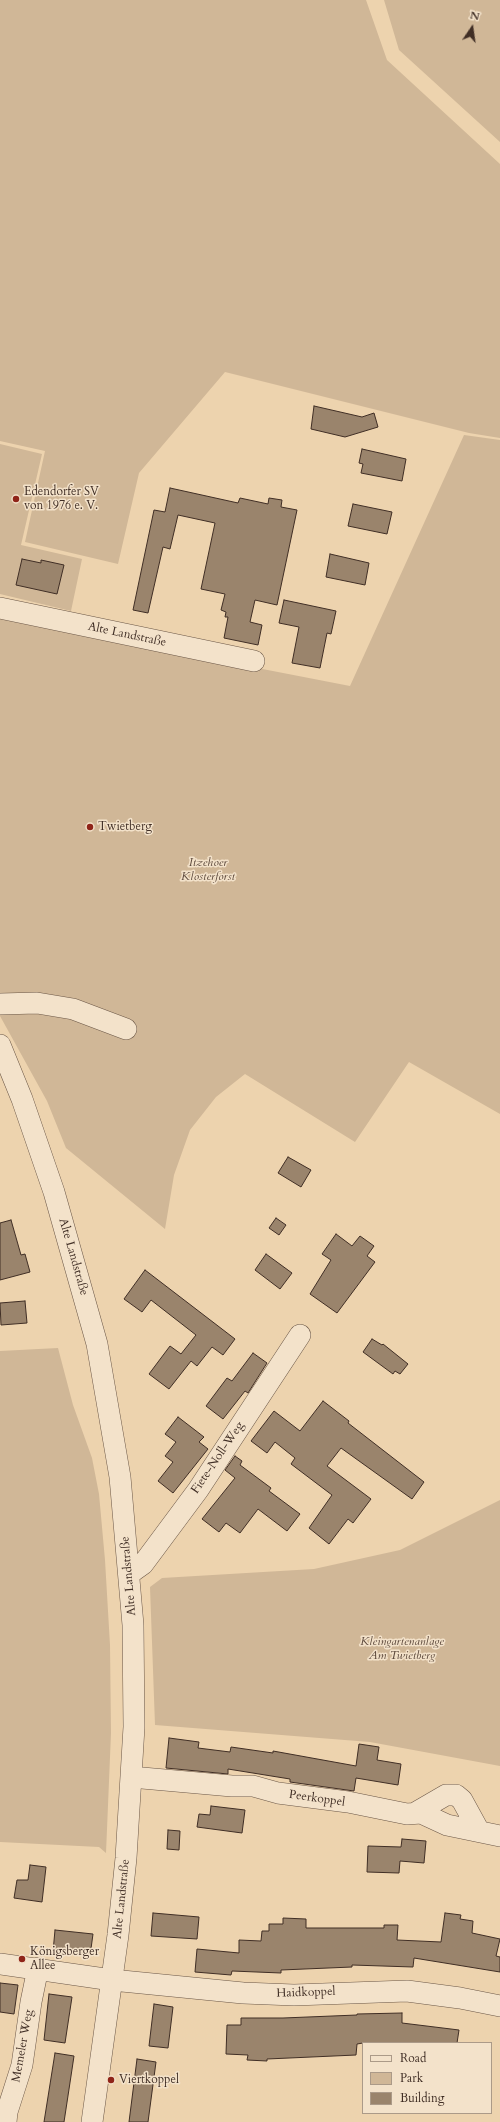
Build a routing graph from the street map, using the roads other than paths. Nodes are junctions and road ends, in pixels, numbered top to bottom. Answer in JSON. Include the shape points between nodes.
{"nodes":[{"id":1,"x":0,"y":608,"type":"edge"},
{"id":2,"x":254,"y":661,"type":"dead end"},
{"id":3,"x":0,"y":1004,"type":"edge"},
{"id":4,"x":126,"y":1029,"type":"dead end"},
{"id":5,"x":0,"y":1044,"type":"edge"},
{"id":6,"x":300,"y":1335,"type":"dead end"},
{"id":7,"x":129,"y":1574,"type":"junction"},
{"id":8,"x":131,"y":1777,"type":"junction"},
{"id":9,"x":415,"y":1813,"type":"junction"},
{"id":10,"x":479,"y":1831,"type":"junction"},
{"id":11,"x":500,"y":1836,"type":"edge"},
{"id":12,"x":0,"y":1964,"type":"edge"},
{"id":13,"x":38,"y":1968,"type":"junction"},
{"id":14,"x":112,"y":1980,"type":"junction"},
{"id":15,"x":500,"y":2006,"type":"edge"},
{"id":16,"x":6,"y":2122,"type":"edge"},
{"id":17,"x":92,"y":2122,"type":"edge"}],
"edges":[{"from":1,"to":2,"type":"street","name":"Alte Landstraße"},
{"from":3,"to":4,"type":"street","via":[[37,1004],[73,1009]]},
{"from":5,"to":7,"type":"street","name":"Alte Landstraße","via":[[54,1192],[97,1344],[120,1478]]},
{"from":6,"to":7,"type":"street","name":"Fiete-Noll-Weg","via":[[198,1490],[143,1564]]},
{"from":7,"to":8,"type":"street","name":"Alte Landstraße","via":[[133,1625],[134,1727]]},
{"from":8,"to":9,"type":"street","name":"Peerkoppel","via":[[252,1786],[278,1793],[334,1800],[407,1814]]},
{"from":8,"to":14,"type":"street","name":"Alte Landstraße","via":[[126,1858]]},
{"from":9,"to":10,"type":"street","name":"Peerkoppel","via":[[447,1825]]},
{"from":9,"to":10,"type":"street","via":[[446,1795],[456,1795],[461,1798]]},
{"from":10,"to":11,"type":"street","name":"Peerkoppel"},
{"from":12,"to":13,"type":"street"},
{"from":13,"to":14,"type":"street"},
{"from":13,"to":16,"type":"street","name":"Memeler Weg","via":[[21,2070]]},
{"from":14,"to":15,"type":"street","name":"Haidkoppel","via":[[254,1994],[406,1991]]},
{"from":14,"to":17,"type":"street","name":"Alte Landstraße"}]}
